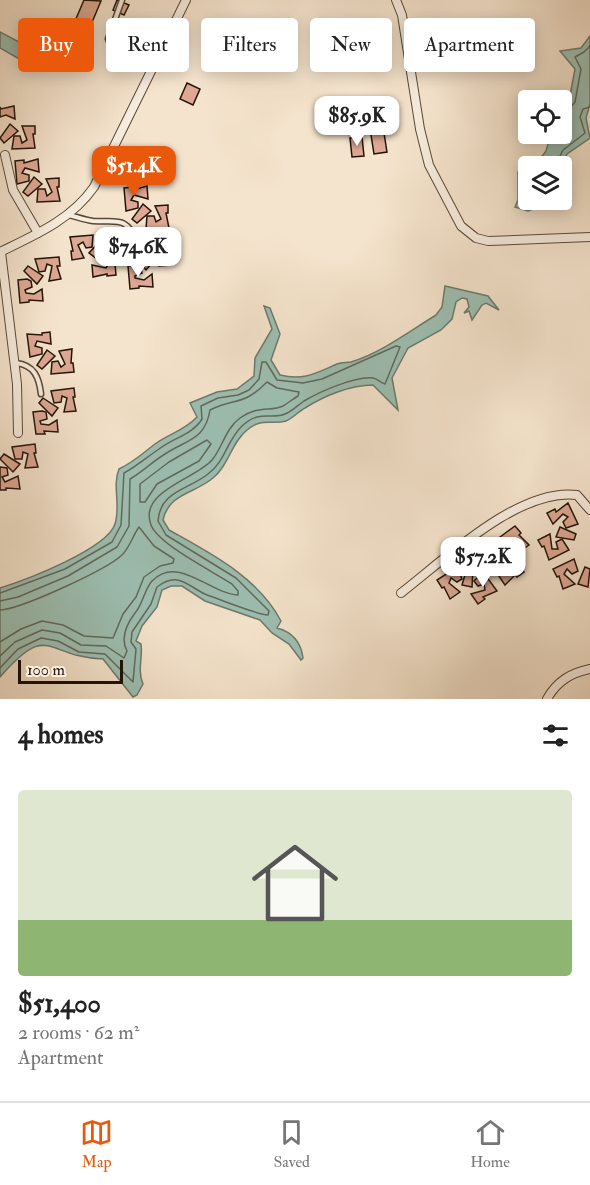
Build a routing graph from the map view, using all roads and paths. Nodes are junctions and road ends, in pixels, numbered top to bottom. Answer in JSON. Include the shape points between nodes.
{"nodes":[{"id":1,"x":122,"y":0,"type":"edge"},
{"id":2,"x":186,"y":0,"type":"edge"},
{"id":3,"x":396,"y":0,"type":"edge"},
{"id":4,"x":116,"y":18,"type":"edge"},
{"id":5,"x":177,"y":18,"type":"edge"},
{"id":6,"x":149,"y":72,"type":"edge"},
{"id":7,"x":5,"y":155,"type":"dead end"},
{"id":8,"x":69,"y":215,"type":"junction"},
{"id":9,"x":38,"y":233,"type":"junction"},
{"id":10,"x":590,"y":237,"type":"edge"},
{"id":11,"x":137,"y":242,"type":"dead end"},
{"id":12,"x":1,"y":252,"type":"edge"},
{"id":13,"x":15,"y":363,"type":"junction"},
{"id":14,"x":40,"y":394,"type":"dead end"},
{"id":15,"x":18,"y":433,"type":"dead end"},
{"id":16,"x":590,"y":510,"type":"edge"},
{"id":17,"x":401,"y":593,"type":"dead end"},
{"id":18,"x":590,"y":669,"type":"edge"},
{"id":19,"x":548,"y":699,"type":"edge"}],
"edges":[{"from":1,"to":4,"type":"lane"},
{"from":2,"to":5,"type":"street"},
{"from":3,"to":10,"type":"street","via":[[429,165],[461,226],[476,238],[488,241]]},
{"from":6,"to":8,"type":"street","via":[[94,187]]},
{"from":7,"to":9,"type":"street","via":[[13,189]]},
{"from":8,"to":9,"type":"street"},
{"from":8,"to":11,"type":"lane","via":[[92,221],[121,221]]},
{"from":9,"to":12,"type":"street"},
{"from":12,"to":13,"type":"street"},
{"from":13,"to":14,"type":"lane","via":[[25,364],[35,372]]},
{"from":13,"to":15,"type":"street"},
{"from":16,"to":17,"type":"street","via":[[577,495],[563,493],[510,510]]},
{"from":18,"to":19,"type":"street","via":[[564,679]]}]}
